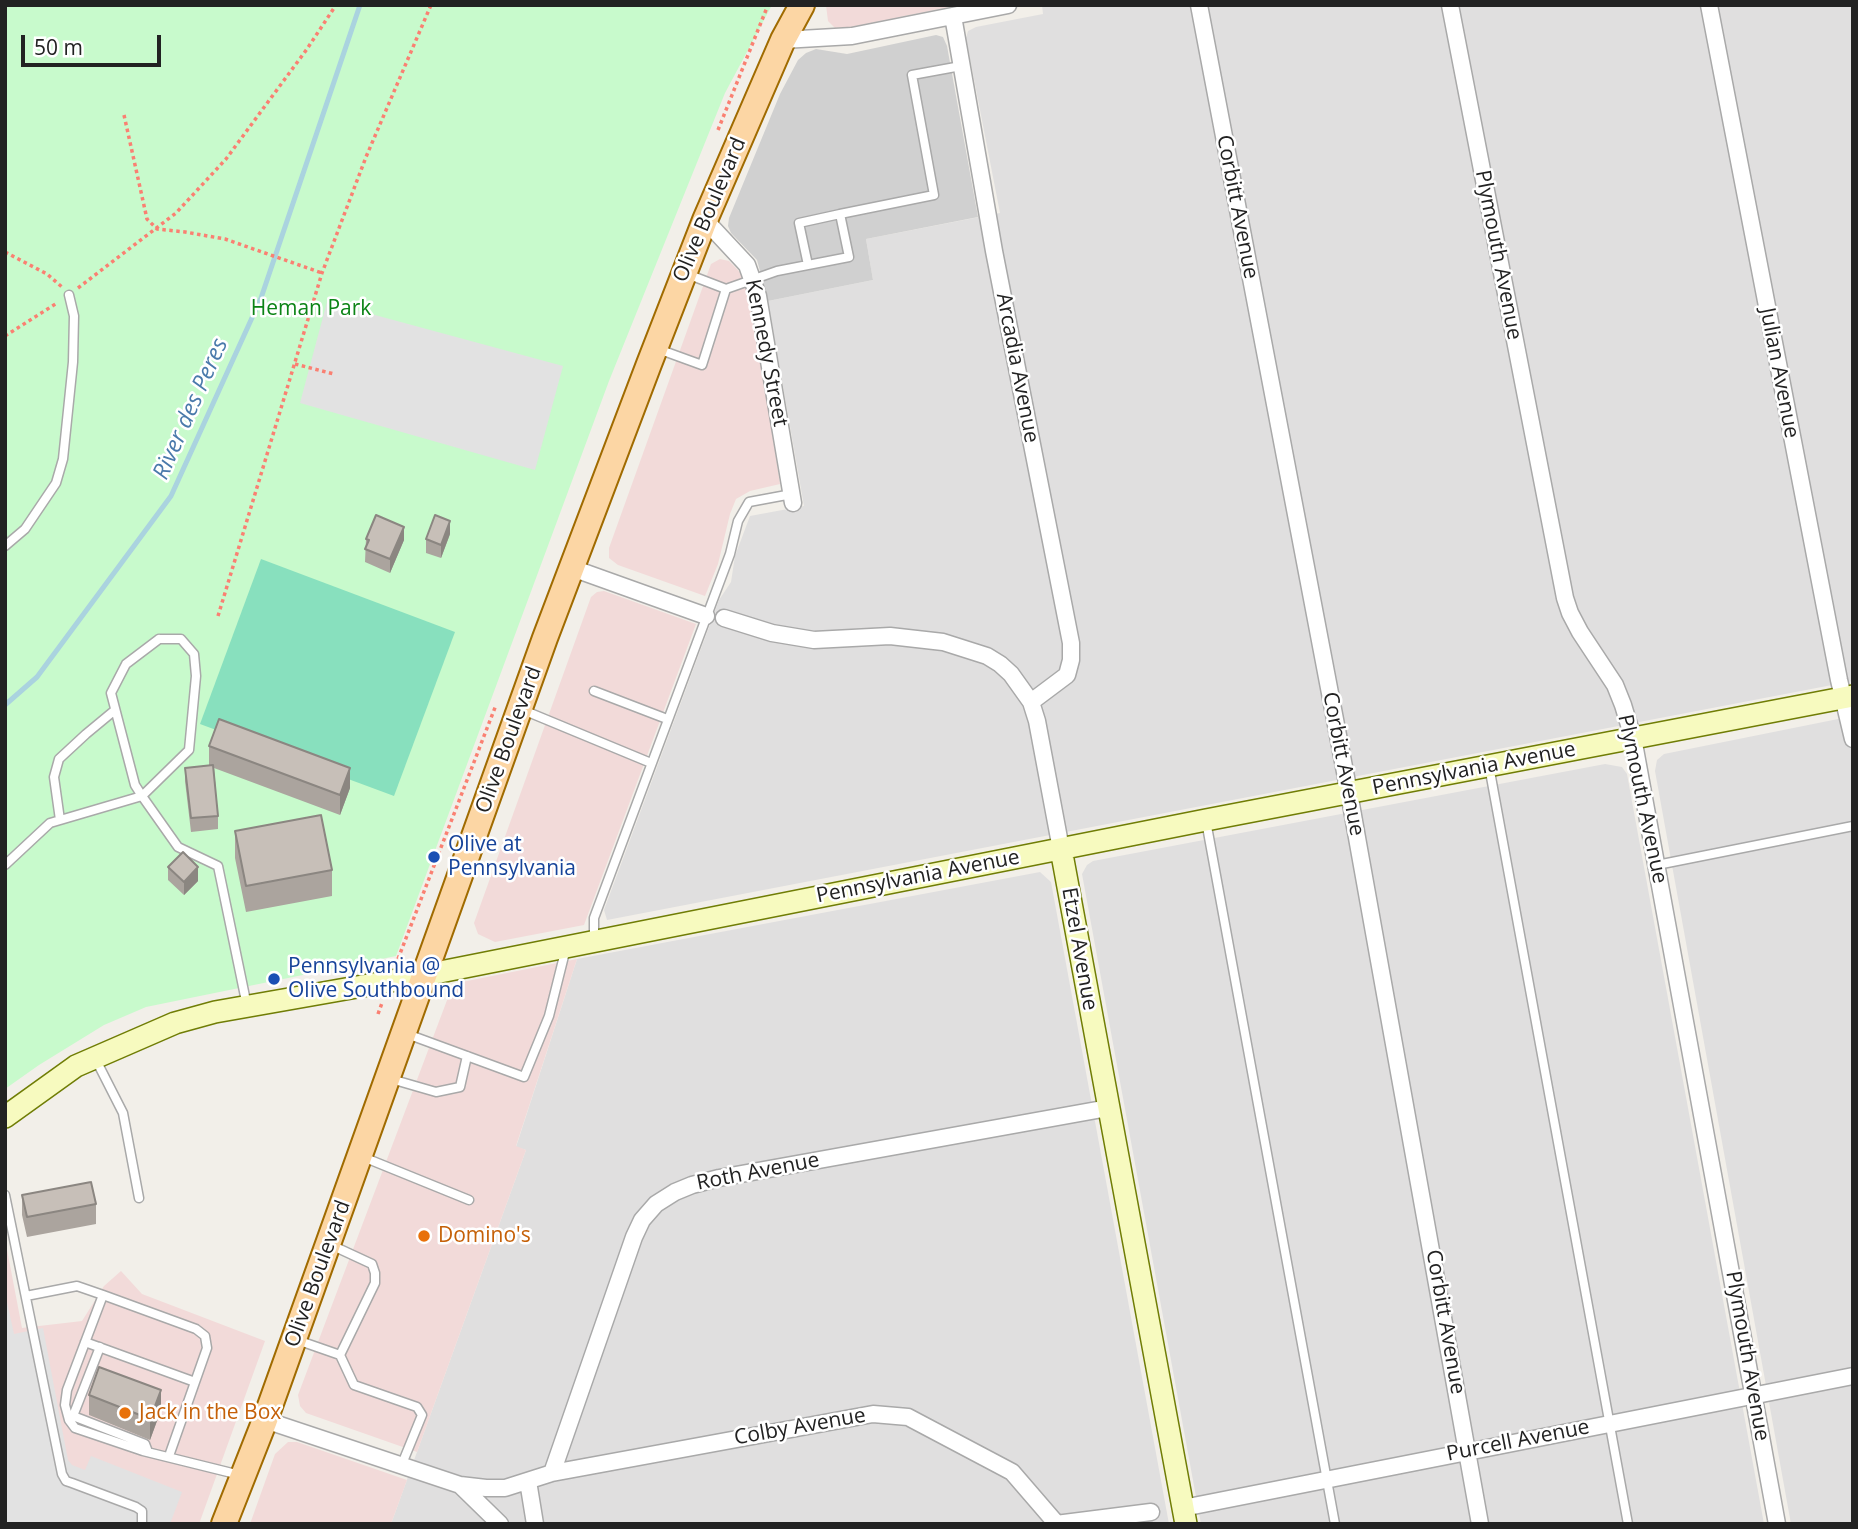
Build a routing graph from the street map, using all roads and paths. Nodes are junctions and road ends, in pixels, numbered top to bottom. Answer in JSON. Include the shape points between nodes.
{"nodes":[{"id":1,"x":336,"y":5,"type":"edge"},
{"id":2,"x":430,"y":5,"type":"edge"},
{"id":3,"x":802,"y":5,"type":"edge"},
{"id":4,"x":1008,"y":5,"type":"edge"},
{"id":5,"x":1199,"y":5,"type":"edge"},
{"id":6,"x":1450,"y":5,"type":"edge"},
{"id":7,"x":1709,"y":5,"type":"edge"},
{"id":8,"x":953,"y":16,"type":"junction"},
{"id":9,"x":783,"y":40,"type":"junction"},
{"id":10,"x":961,"y":66,"type":"junction"},
{"id":11,"x":124,"y":115,"type":"dead end"},
{"id":12,"x":840,"y":214,"type":"junction"},
{"id":13,"x":705,"y":220,"type":"junction"},
{"id":14,"x":157,"y":229,"type":"junction"},
{"id":15,"x":5,"y":252,"type":"edge"},
{"id":16,"x":808,"y":265,"type":"junction"},
{"id":17,"x":322,"y":273,"type":"junction"},
{"id":18,"x":684,"y":273,"type":"junction"},
{"id":19,"x":752,"y":279,"type":"junction"},
{"id":20,"x":726,"y":289,"type":"junction"},
{"id":21,"x":69,"y":295,"type":"junction"},
{"id":22,"x":5,"y":336,"type":"edge"},
{"id":23,"x":655,"y":348,"type":"junction"},
{"id":24,"x":295,"y":364,"type":"junction"},
{"id":25,"x":334,"y":374,"type":"dead end"},
{"id":26,"x":793,"y":499,"type":"joint"},
{"id":27,"x":5,"y":546,"type":"edge"},
{"id":28,"x":572,"y":568,"type":"junction"},
{"id":29,"x":218,"y":616,"type":"dead end"},
{"id":30,"x":706,"y":616,"type":"junction"},
{"id":31,"x":724,"y":618,"type":"dead end"},
{"id":32,"x":594,"y":691,"type":"dead end"},
{"id":33,"x":1848,"y":697,"type":"edge"},
{"id":34,"x":1031,"y":702,"type":"junction"},
{"id":35,"x":520,"y":708,"type":"junction"},
{"id":36,"x":116,"y":710,"type":"junction"},
{"id":37,"x":667,"y":719,"type":"junction"},
{"id":38,"x":1633,"y":738,"type":"junction"},
{"id":39,"x":1853,"y":739,"type":"edge"},
{"id":40,"x":651,"y":763,"type":"junction"},
{"id":41,"x":1489,"y":766,"type":"junction"},
{"id":42,"x":1349,"y":793,"type":"junction"},
{"id":43,"x":142,"y":796,"type":"junction"},
{"id":44,"x":60,"y":820,"type":"junction"},
{"id":45,"x":1206,"y":820,"type":"junction"},
{"id":46,"x":1853,"y":826,"type":"edge"},
{"id":47,"x":1061,"y":849,"type":"junction"},
{"id":48,"x":5,"y":865,"type":"edge"},
{"id":49,"x":1656,"y":865,"type":"junction"},
{"id":50,"x":594,"y":942,"type":"junction"},
{"id":51,"x":561,"y":948,"type":"junction"},
{"id":52,"x":425,"y":975,"type":"junction"},
{"id":53,"x":247,"y":1006,"type":"junction"},
{"id":54,"x":404,"y":1033,"type":"junction"},
{"id":55,"x":467,"y":1056,"type":"junction"},
{"id":56,"x":94,"y":1058,"type":"junction"},
{"id":57,"x":388,"y":1078,"type":"junction"},
{"id":58,"x":1108,"y":1108,"type":"junction"},
{"id":59,"x":5,"y":1117,"type":"edge"},
{"id":60,"x":360,"y":1156,"type":"junction"},
{"id":61,"x":5,"y":1195,"type":"edge"},
{"id":62,"x":139,"y":1198,"type":"dead end"},
{"id":63,"x":468,"y":1200,"type":"dead end"},
{"id":64,"x":328,"y":1244,"type":"junction"},
{"id":65,"x":103,"y":1294,"type":"junction"},
{"id":66,"x":26,"y":1296,"type":"junction"},
{"id":67,"x":294,"y":1339,"type":"junction"},
{"id":68,"x":85,"y":1342,"type":"junction"},
{"id":69,"x":100,"y":1347,"type":"junction"},
{"id":70,"x":340,"y":1355,"type":"junction"},
{"id":71,"x":1853,"y":1376,"type":"edge"},
{"id":72,"x":195,"y":1382,"type":"junction"},
{"id":73,"x":1754,"y":1395,"type":"junction"},
{"id":74,"x":265,"y":1420,"type":"junction"},
{"id":75,"x":1609,"y":1423,"type":"junction"},
{"id":76,"x":1468,"y":1451,"type":"junction"},
{"id":77,"x":148,"y":1452,"type":"junction"},
{"id":78,"x":169,"y":1456,"type":"junction"},
{"id":79,"x":402,"y":1464,"type":"junction"},
{"id":80,"x":552,"y":1473,"type":"junction"},
{"id":81,"x":243,"y":1475,"type":"junction"},
{"id":82,"x":1326,"y":1480,"type":"junction"},
{"id":83,"x":528,"y":1481,"type":"junction"},
{"id":84,"x":460,"y":1485,"type":"junction"},
{"id":85,"x":1152,"y":1512,"type":"dead end"},
{"id":86,"x":1184,"y":1516,"type":"edge"},
{"id":87,"x":1056,"y":1523,"type":"edge"},
{"id":88,"x":142,"y":1524,"type":"edge"},
{"id":89,"x":224,"y":1524,"type":"edge"},
{"id":90,"x":500,"y":1524,"type":"edge"},
{"id":91,"x":535,"y":1524,"type":"edge"},
{"id":92,"x":1335,"y":1524,"type":"edge"},
{"id":93,"x":1480,"y":1524,"type":"edge"},
{"id":94,"x":1628,"y":1524,"type":"edge"},
{"id":95,"x":1777,"y":1524,"type":"edge"}],
"edges":[{"from":1,"to":14,"type":"path","via":[[226,159]]},
{"from":2,"to":17,"type":"path"},
{"from":3,"to":9,"type":"main road","name":"Olive Boulevard"},
{"from":4,"to":8,"type":"street"},
{"from":5,"to":42,"type":"street","name":"Corbitt Avenue"},
{"from":6,"to":38,"type":"street","name":"Plymouth Avenue","via":[[1565,598],[1580,632],[1615,685]]},
{"from":7,"to":33,"type":"street","name":"Julian Avenue"},
{"from":8,"to":9,"type":"street","via":[[852,36]]},
{"from":8,"to":10,"type":"street","name":"Arcadia Avenue"},
{"from":9,"to":13,"type":"main road","name":"Olive Boulevard"},
{"from":10,"to":12,"type":"lane","via":[[912,75],[934,195]]},
{"from":10,"to":34,"type":"street","name":"Arcadia Avenue","via":[[1071,643],[1067,675]]},
{"from":11,"to":14,"type":"path","via":[[147,219]]},
{"from":12,"to":16,"type":"lane","via":[[799,223]]},
{"from":12,"to":16,"type":"lane","via":[[849,257]]},
{"from":13,"to":18,"type":"main road","name":"Olive Boulevard"},
{"from":13,"to":19,"type":"street","name":"Kennedy Street","via":[[747,265]]},
{"from":14,"to":17,"type":"path","via":[[225,239]]},
{"from":14,"to":21,"type":"path"},
{"from":15,"to":21,"type":"path","via":[[47,274]]},
{"from":16,"to":19,"type":"lane"},
{"from":17,"to":24,"type":"path"},
{"from":18,"to":20,"type":"lane"},
{"from":18,"to":23,"type":"main road","name":"Olive Boulevard"},
{"from":19,"to":20,"type":"lane"},
{"from":19,"to":26,"type":"street","name":"Kennedy Street"},
{"from":20,"to":23,"type":"lane","via":[[702,365]]},
{"from":21,"to":22,"type":"path"},
{"from":21,"to":27,"type":"lane","via":[[74,316],[73,362],[63,459],[56,483],[25,529]]},
{"from":23,"to":28,"type":"main road","name":"Olive Boulevard"},
{"from":24,"to":25,"type":"path"},
{"from":24,"to":29,"type":"path"},
{"from":26,"to":30,"type":"lane","via":[[749,502],[737,521],[730,554]]},
{"from":28,"to":30,"type":"street"},
{"from":28,"to":35,"type":"main road","name":"Olive Boulevard"},
{"from":30,"to":37,"type":"lane"},
{"from":31,"to":34,"type":"street","name":"Etzel Avenue","via":[[814,640],[890,636],[967,648],[1000,664]]},
{"from":32,"to":37,"type":"lane"},
{"from":33,"to":38,"type":"street","name":"Pennsylvania Avenue"},
{"from":33,"to":39,"type":"street","name":"Julian Avenue"},
{"from":34,"to":47,"type":"street","name":"Etzel Avenue"},
{"from":35,"to":40,"type":"lane"},
{"from":35,"to":52,"type":"main road","name":"Olive Boulevard"},
{"from":36,"to":43,"type":"lane","via":[[135,785]]},
{"from":36,"to":43,"type":"lane","via":[[111,693],[126,664],[159,639],[181,639],[194,654],[196,676],[189,751]]},
{"from":36,"to":44,"type":"lane","via":[[59,759],[54,777]]},
{"from":37,"to":40,"type":"lane"},
{"from":38,"to":41,"type":"street","name":"Pennsylvania Avenue"},
{"from":38,"to":49,"type":"street","name":"Plymouth Avenue"},
{"from":40,"to":50,"type":"lane","via":[[594,918]]},
{"from":41,"to":42,"type":"street","name":"Pennsylvania Avenue"},
{"from":41,"to":75,"type":"lane"},
{"from":42,"to":45,"type":"street","name":"Pennsylvania Avenue"},
{"from":42,"to":76,"type":"street","name":"Corbitt Avenue"},
{"from":43,"to":44,"type":"lane"},
{"from":43,"to":53,"type":"lane","via":[[178,847],[218,866]]},
{"from":44,"to":48,"type":"lane"},
{"from":45,"to":47,"type":"street","name":"Pennsylvania Avenue"},
{"from":45,"to":82,"type":"lane"},
{"from":46,"to":49,"type":"lane"},
{"from":47,"to":50,"type":"street","name":"Pennsylvania Avenue"},
{"from":47,"to":58,"type":"street","name":"Etzel Avenue"},
{"from":49,"to":73,"type":"street","name":"Plymouth Avenue"},
{"from":50,"to":51,"type":"street","name":"Pennsylvania Avenue"},
{"from":51,"to":52,"type":"street","name":"Pennsylvania Avenue"},
{"from":51,"to":55,"type":"lane","via":[[564,956],[548,1017],[523,1077]]},
{"from":52,"to":53,"type":"street","name":"Pennsylvania Avenue"},
{"from":52,"to":54,"type":"main road","name":"Olive Boulevard"},
{"from":53,"to":56,"type":"street","name":"Pennsylvania Avenue","via":[[175,1023]]},
{"from":54,"to":55,"type":"lane"},
{"from":54,"to":57,"type":"main road","name":"Olive Boulevard"},
{"from":55,"to":57,"type":"lane","via":[[460,1087],[436,1092]]},
{"from":56,"to":59,"type":"street","name":"Pennsylvania Avenue"},
{"from":56,"to":62,"type":"lane","via":[[123,1113]]},
{"from":57,"to":60,"type":"main road","name":"Olive Boulevard"},
{"from":58,"to":80,"type":"street","name":"Roth Avenue","via":[[719,1178],[675,1192],[656,1204],[634,1237]]},
{"from":58,"to":86,"type":"street","name":"Etzel Avenue"},
{"from":60,"to":63,"type":"lane"},
{"from":60,"to":64,"type":"main road","name":"Olive Boulevard"},
{"from":61,"to":66,"type":"lane"},
{"from":64,"to":67,"type":"main road","name":"Olive Boulevard"},
{"from":64,"to":70,"type":"lane","via":[[372,1264],[375,1273],[375,1283]]},
{"from":65,"to":66,"type":"lane","via":[[77,1286]]},
{"from":65,"to":68,"type":"lane"},
{"from":65,"to":72,"type":"lane","via":[[205,1336],[207,1348]]},
{"from":66,"to":88,"type":"lane","via":[[62,1474],[66,1481],[136,1507],[142,1511]]},
{"from":67,"to":70,"type":"lane"},
{"from":67,"to":74,"type":"main road","name":"Olive Boulevard"},
{"from":68,"to":69,"type":"lane"},
{"from":68,"to":77,"type":"lane","via":[[66,1390],[69,1420],[75,1428]]},
{"from":69,"to":72,"type":"lane"},
{"from":69,"to":77,"type":"lane","via":[[73,1416],[145,1444]]},
{"from":70,"to":79,"type":"lane","via":[[354,1385],[417,1407],[422,1415]]},
{"from":71,"to":73,"type":"street","name":"Purcell Avenue"},
{"from":72,"to":78,"type":"lane"},
{"from":73,"to":75,"type":"street","name":"Purcell Avenue"},
{"from":73,"to":95,"type":"street","name":"Plymouth Avenue"},
{"from":74,"to":79,"type":"street"},
{"from":74,"to":81,"type":"main road","name":"Olive Boulevard"},
{"from":75,"to":76,"type":"street","name":"Purcell Avenue"},
{"from":75,"to":94,"type":"lane"},
{"from":76,"to":82,"type":"street","name":"Purcell Avenue"},
{"from":76,"to":93,"type":"street","name":"Corbitt Avenue"},
{"from":77,"to":78,"type":"lane"},
{"from":78,"to":81,"type":"lane"},
{"from":79,"to":84,"type":"street"},
{"from":80,"to":83,"type":"street","name":"Colby Avenue"},
{"from":80,"to":87,"type":"street","name":"Colby Avenue","via":[[873,1414],[908,1417],[1012,1472]]},
{"from":81,"to":89,"type":"main road","name":"Olive Boulevard"},
{"from":82,"to":86,"type":"street","name":"Purcell Avenue"},
{"from":82,"to":92,"type":"lane"},
{"from":83,"to":84,"type":"street","name":"Colby Avenue","via":[[505,1488]]},
{"from":83,"to":91,"type":"street"},
{"from":84,"to":90,"type":"street"},
{"from":85,"to":87,"type":"street"}]}
